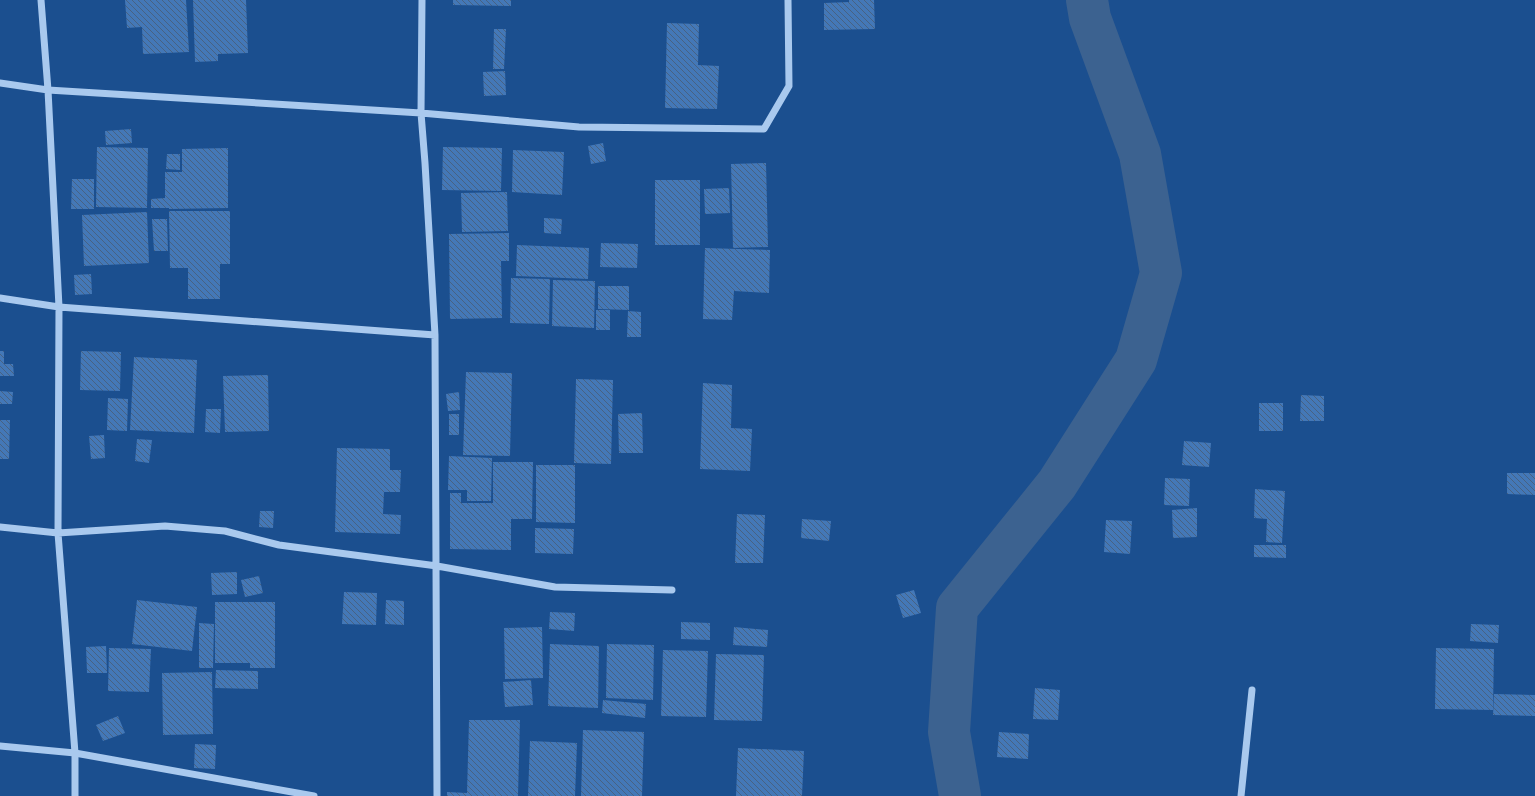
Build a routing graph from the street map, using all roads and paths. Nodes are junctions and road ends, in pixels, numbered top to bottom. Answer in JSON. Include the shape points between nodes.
{"nodes":[{"id":1,"x":41,"y":0,"type":"edge"},
{"id":2,"x":422,"y":0,"type":"edge"},
{"id":3,"x":788,"y":0,"type":"edge"},
{"id":4,"x":0,"y":83,"type":"edge"},
{"id":5,"x":48,"y":90,"type":"junction"},
{"id":6,"x":421,"y":113,"type":"junction"},
{"id":7,"x":0,"y":298,"type":"edge"},
{"id":8,"x":59,"y":307,"type":"junction"},
{"id":9,"x":435,"y":335,"type":"junction"},
{"id":10,"x":0,"y":527,"type":"edge"},
{"id":11,"x":58,"y":533,"type":"junction"},
{"id":12,"x":436,"y":566,"type":"junction"},
{"id":13,"x":672,"y":590,"type":"dead end"},
{"id":14,"x":1252,"y":690,"type":"dead end"},
{"id":15,"x":0,"y":746,"type":"edge"},
{"id":16,"x":75,"y":753,"type":"junction"},
{"id":17,"x":75,"y":796,"type":"edge"},
{"id":18,"x":314,"y":796,"type":"edge"},
{"id":19,"x":436,"y":796,"type":"edge"},
{"id":20,"x":1241,"y":796,"type":"edge"}],
"edges":[{"from":1,"to":5,"type":"street"},
{"from":2,"to":6,"type":"street"},
{"from":3,"to":6,"type":"street","via":[[789,86],[764,129],[579,127]]},
{"from":4,"to":5,"type":"street"},
{"from":5,"to":6,"type":"street"},
{"from":5,"to":8,"type":"street"},
{"from":6,"to":9,"type":"street"},
{"from":7,"to":8,"type":"street"},
{"from":8,"to":9,"type":"street"},
{"from":8,"to":11,"type":"street"},
{"from":9,"to":12,"type":"street"},
{"from":10,"to":11,"type":"street"},
{"from":11,"to":12,"type":"street","via":[[165,526],[225,531],[279,545]]},
{"from":11,"to":16,"type":"street"},
{"from":12,"to":13,"type":"street","via":[[555,587]]},
{"from":12,"to":19,"type":"street"},
{"from":14,"to":20,"type":"street"},
{"from":15,"to":16,"type":"street"},
{"from":16,"to":17,"type":"street"},
{"from":16,"to":18,"type":"street"}]}
